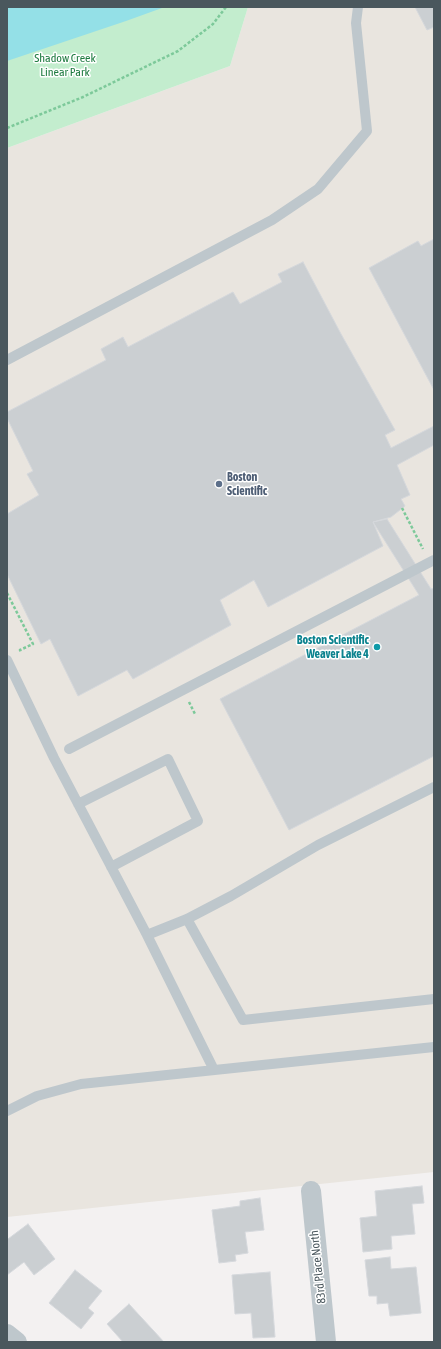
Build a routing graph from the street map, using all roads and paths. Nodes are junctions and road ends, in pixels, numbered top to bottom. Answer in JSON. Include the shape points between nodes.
{"nodes":[{"id":1,"x":226,"y":7,"type":"edge"},
{"id":2,"x":358,"y":7,"type":"edge"},
{"id":3,"x":7,"y":128,"type":"edge"},
{"id":4,"x":7,"y":360,"type":"edge"},
{"id":5,"x":402,"y":508,"type":"dead end"},
{"id":6,"x":421,"y":545,"type":"dead end"},
{"id":7,"x":434,"y":560,"type":"edge"},
{"id":8,"x":7,"y":593,"type":"edge"},
{"id":9,"x":23,"y":657,"type":"dead end"},
{"id":10,"x":7,"y":660,"type":"edge"},
{"id":11,"x":69,"y":749,"type":"dead end"},
{"id":12,"x":434,"y":787,"type":"edge"},
{"id":13,"x":78,"y":804,"type":"junction"},
{"id":14,"x":111,"y":867,"type":"junction"},
{"id":15,"x":187,"y":919,"type":"junction"},
{"id":16,"x":147,"y":935,"type":"junction"},
{"id":17,"x":434,"y":998,"type":"edge"},
{"id":18,"x":434,"y":1047,"type":"edge"},
{"id":19,"x":214,"y":1070,"type":"junction"},
{"id":20,"x":7,"y":1111,"type":"edge"},
{"id":21,"x":311,"y":1191,"type":"dead end"},
{"id":22,"x":7,"y":1334,"type":"edge"},
{"id":23,"x":17,"y":1342,"type":"edge"},
{"id":24,"x":326,"y":1342,"type":"edge"}],
"edges":[{"from":1,"to":3,"type":"path","via":[[213,24],[178,51],[83,97]]},
{"from":2,"to":4,"type":"lane","via":[[356,23],[367,131],[318,189],[272,220]]},
{"from":5,"to":6,"type":"path"},
{"from":7,"to":11,"type":"lane"},
{"from":8,"to":9,"type":"path","via":[[33,644],[20,650]]},
{"from":10,"to":13,"type":"lane"},
{"from":12,"to":15,"type":"lane","via":[[318,845]]},
{"from":13,"to":14,"type":"lane"},
{"from":13,"to":14,"type":"lane","via":[[168,759],[198,821]]},
{"from":14,"to":16,"type":"lane"},
{"from":15,"to":16,"type":"lane"},
{"from":15,"to":17,"type":"lane","via":[[243,1020]]},
{"from":16,"to":19,"type":"lane"},
{"from":18,"to":19,"type":"lane"},
{"from":19,"to":20,"type":"lane","via":[[80,1084],[37,1096]]},
{"from":21,"to":24,"type":"street","name":"83rd Place North"},
{"from":22,"to":23,"type":"street"}]}
